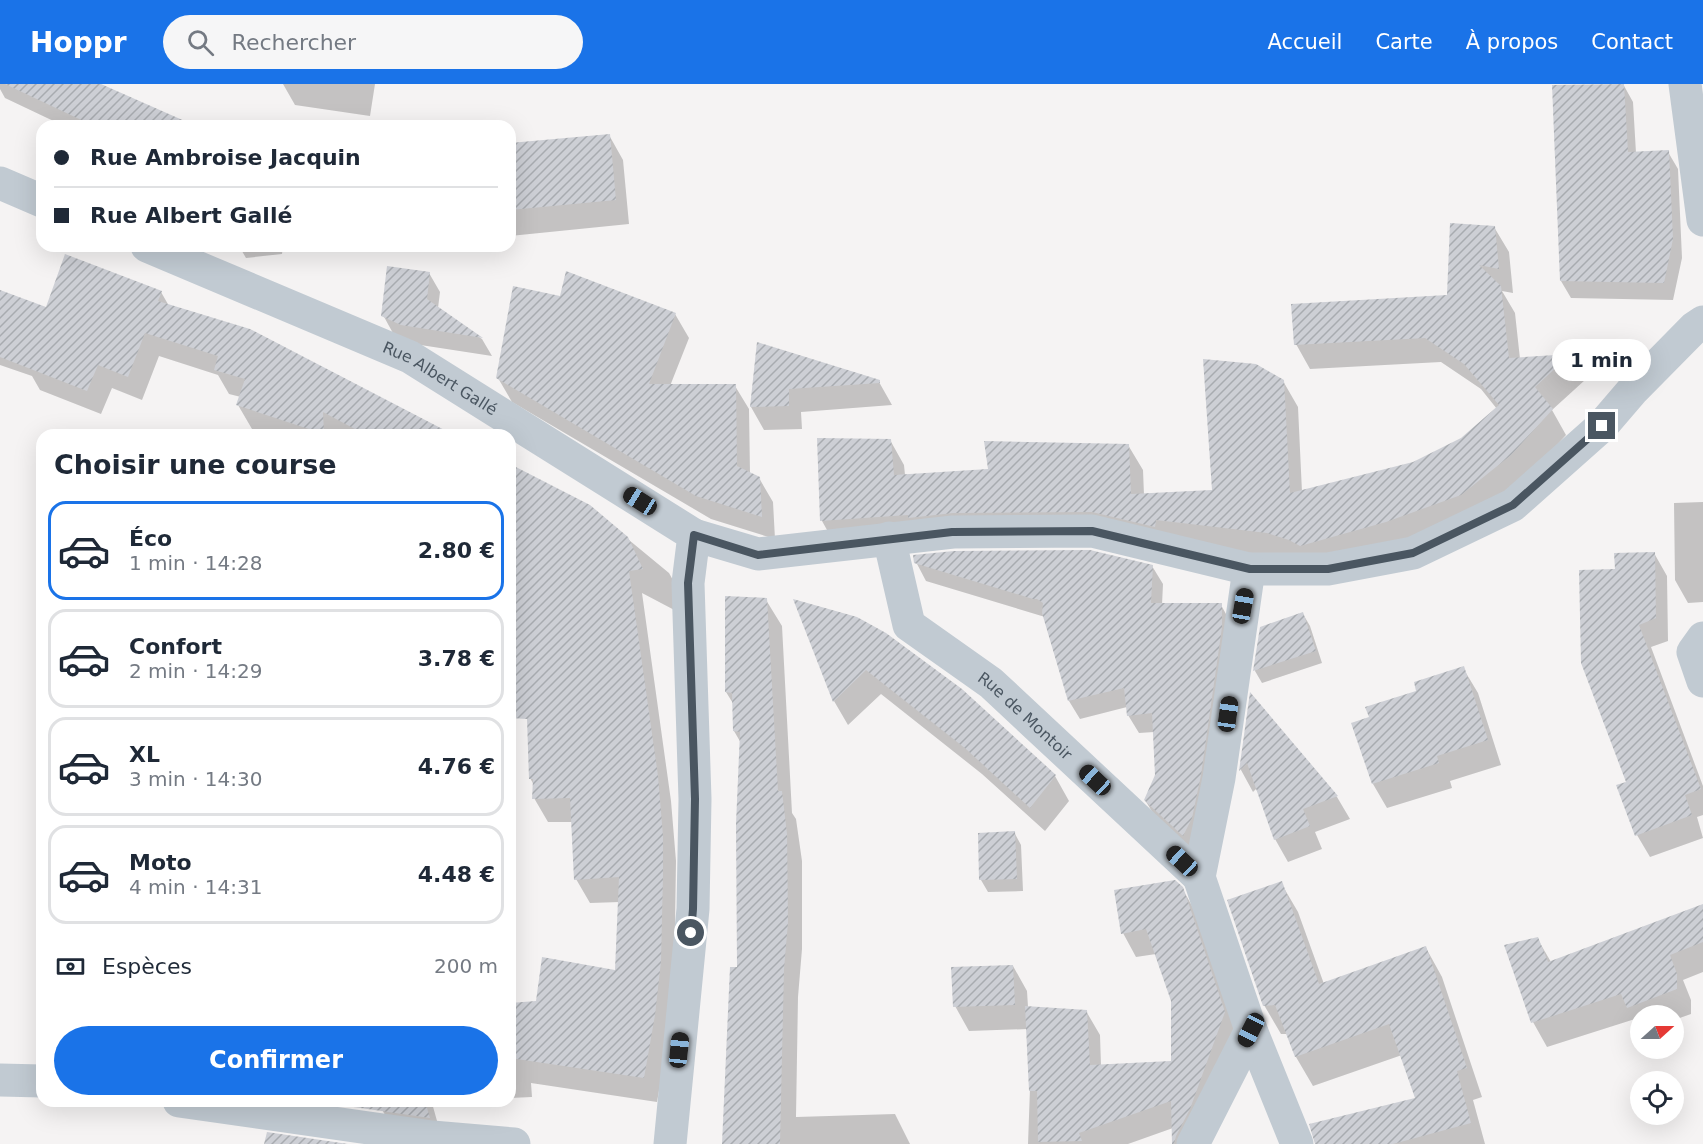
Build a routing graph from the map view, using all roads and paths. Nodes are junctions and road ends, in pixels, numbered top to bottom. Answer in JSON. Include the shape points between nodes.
{"nodes":[{"id":1,"x":1685,"y":84,"type":"edge"},
{"id":2,"x":0,"y":183,"type":"edge"},
{"id":3,"x":36,"y":198,"type":"edge"},
{"id":4,"x":1703,"y":220,"type":"edge"},
{"id":5,"x":161,"y":252,"type":"edge"},
{"id":6,"x":1703,"y":322,"type":"edge"},
{"id":7,"x":694,"y":535,"type":"junction"},
{"id":8,"x":890,"y":538,"type":"junction"},
{"id":9,"x":1250,"y":569,"type":"junction"},
{"id":10,"x":1703,"y":638,"type":"edge"},
{"id":11,"x":1703,"y":681,"type":"edge"},
{"id":12,"x":1199,"y":877,"type":"junction"},
{"id":13,"x":1251,"y":1030,"type":"junction"},
{"id":14,"x":0,"y":1080,"type":"edge"},
{"id":15,"x":36,"y":1081,"type":"edge"},
{"id":16,"x":221,"y":1107,"type":"edge"},
{"id":17,"x":514,"y":1144,"type":"edge"},
{"id":18,"x":670,"y":1144,"type":"edge"},
{"id":19,"x":1193,"y":1144,"type":"edge"},
{"id":20,"x":1297,"y":1144,"type":"edge"}],
"edges":[{"from":1,"to":4,"type":"street"},
{"from":2,"to":3,"type":"street"},
{"from":5,"to":7,"type":"street","name":"Rue Albert Gallé","via":[[410,357]]},
{"from":6,"to":9,"type":"street","name":"Rue Albert Gallé","via":[[1602,426],[1513,505],[1413,553],[1328,569]]},
{"from":7,"to":8,"type":"street","name":"Rue Albert Gallé","via":[[758,555]]},
{"from":7,"to":18,"type":"street","via":[[688,583],[695,799],[693,909]]},
{"from":8,"to":9,"type":"street","name":"Rue Albert Gallé","via":[[952,532],[1092,531]]},
{"from":8,"to":12,"type":"street","name":"Rue de Montoir","via":[[909,625],[991,683]]},
{"from":9,"to":12,"type":"street","via":[[1219,778]]},
{"from":10,"to":11,"type":"street","via":[[1693,652]]},
{"from":12,"to":13,"type":"street"},
{"from":13,"to":19,"type":"street"},
{"from":13,"to":20,"type":"street"},
{"from":14,"to":15,"type":"street"},
{"from":16,"to":17,"type":"street","via":[[432,1137]]}]}
